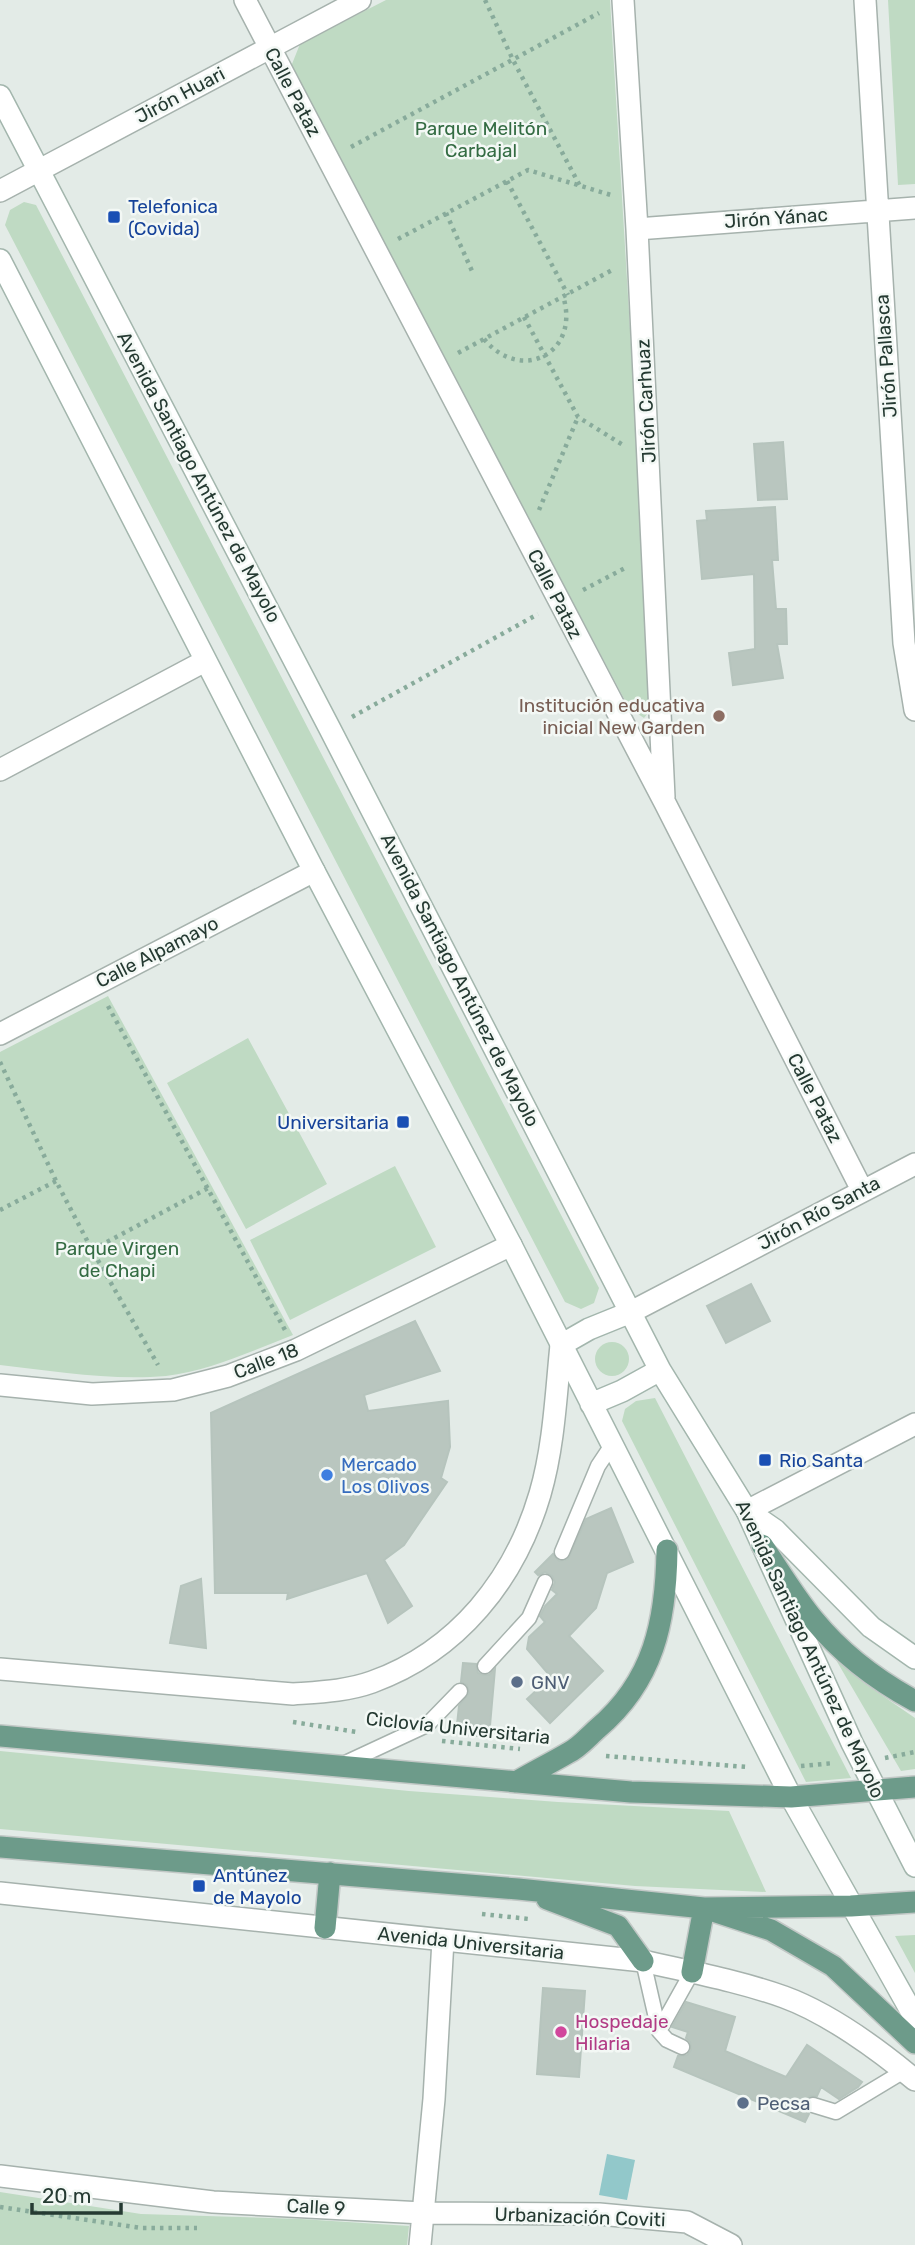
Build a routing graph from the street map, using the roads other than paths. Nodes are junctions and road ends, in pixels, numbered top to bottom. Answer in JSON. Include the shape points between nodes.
{"nodes":[{"id":1,"x":245,"y":0,"type":"edge"},
{"id":2,"x":360,"y":0,"type":"edge"},
{"id":3,"x":623,"y":0,"type":"edge"},
{"id":4,"x":865,"y":0,"type":"edge"},
{"id":5,"x":270,"y":47,"type":"junction"},
{"id":6,"x":0,"y":96,"type":"edge"},
{"id":7,"x":39,"y":170,"type":"junction"},
{"id":8,"x":0,"y":191,"type":"edge"},
{"id":9,"x":915,"y":208,"type":"edge"},
{"id":10,"x":877,"y":210,"type":"junction"},
{"id":11,"x":637,"y":229,"type":"junction"},
{"id":12,"x":0,"y":260,"type":"edge"},
{"id":13,"x":205,"y":661,"type":"junction"},
{"id":14,"x":915,"y":710,"type":"edge"},
{"id":15,"x":0,"y":770,"type":"edge"},
{"id":16,"x":664,"y":803,"type":"junction"},
{"id":17,"x":313,"y":871,"type":"junction"},
{"id":18,"x":0,"y":1034,"type":"edge"},
{"id":19,"x":915,"y":1164,"type":"edge"},
{"id":20,"x":862,"y":1191,"type":"junction"},
{"id":21,"x":511,"y":1245,"type":"junction"},
{"id":22,"x":631,"y":1312,"type":"junction"},
{"id":23,"x":561,"y":1345,"type":"junction"},
{"id":24,"x":660,"y":1370,"type":"junction"},
{"id":25,"x":0,"y":1385,"type":"edge"},
{"id":26,"x":591,"y":1404,"type":"junction"},
{"id":27,"x":915,"y":1424,"type":"edge"},
{"id":28,"x":612,"y":1445,"type":"junction"},
{"id":29,"x":747,"y":1511,"type":"junction"},
{"id":30,"x":762,"y":1545,"type":"junction"},
{"id":31,"x":667,"y":1550,"type":"junction"},
{"id":32,"x":562,"y":1552,"type":"dead end"},
{"id":33,"x":544,"y":1582,"type":"dead end"},
{"id":34,"x":915,"y":1658,"type":"edge"},
{"id":35,"x":485,"y":1665,"type":"dead end"},
{"id":36,"x":0,"y":1669,"type":"edge"},
{"id":37,"x":460,"y":1691,"type":"dead end"},
{"id":38,"x":915,"y":1701,"type":"edge"},
{"id":39,"x":0,"y":1736,"type":"edge"},
{"id":40,"x":338,"y":1766,"type":"junction"},
{"id":41,"x":516,"y":1782,"type":"junction"},
{"id":42,"x":915,"y":1787,"type":"edge"},
{"id":43,"x":877,"y":1790,"type":"junction"},
{"id":44,"x":791,"y":1797,"type":"junction"},
{"id":45,"x":0,"y":1847,"type":"edge"},
{"id":46,"x":915,"y":1866,"type":"edge"},
{"id":47,"x":330,"y":1873,"type":"junction"},
{"id":48,"x":519,"y":1889,"type":"junction"},
{"id":49,"x":0,"y":1893,"type":"edge"},
{"id":50,"x":915,"y":1902,"type":"edge"},
{"id":51,"x":851,"y":1906,"type":"junction"},
{"id":52,"x":704,"y":1908,"type":"junction"},
{"id":53,"x":325,"y":1928,"type":"junction"},
{"id":54,"x":443,"y":1940,"type":"junction"},
{"id":55,"x":643,"y":1961,"type":"junction"},
{"id":56,"x":692,"y":1972,"type":"junction"},
{"id":57,"x":915,"y":2018,"type":"edge"},
{"id":58,"x":659,"y":2031,"type":"junction"},
{"id":59,"x":915,"y":2043,"type":"edge"},
{"id":60,"x":682,"y":2048,"type":"dead end"},
{"id":61,"x":910,"y":2075,"type":"edge"},
{"id":62,"x":813,"y":2105,"type":"dead end"},
{"id":63,"x":0,"y":2176,"type":"edge"},
{"id":64,"x":423,"y":2213,"type":"junction"},
{"id":65,"x":420,"y":2245,"type":"edge"},
{"id":66,"x":731,"y":2245,"type":"edge"}],
"edges":[{"from":1,"to":5,"type":"street","name":"Calle Pataz"},
{"from":2,"to":5,"type":"street","name":"Jirón Huari"},
{"from":3,"to":11,"type":"street","name":"Jirón Carhuaz"},
{"from":4,"to":10,"type":"street","name":"Jirón Pallasca"},
{"from":5,"to":7,"type":"street","name":"Jirón Huari"},
{"from":5,"to":16,"type":"street","name":"Calle Pataz"},
{"from":6,"to":7,"type":"street","name":"Avenida Santiago Antúnez de Mayolo"},
{"from":7,"to":8,"type":"street","name":"Jirón Huari"},
{"from":7,"to":22,"type":"street","name":"Avenida Santiago Antúnez de Mayolo"},
{"from":9,"to":10,"type":"street","name":"Jirón Yánac"},
{"from":10,"to":11,"type":"street","name":"Jirón Yánac"},
{"from":10,"to":14,"type":"street","name":"Jirón Pallasca","via":[[904,643]]},
{"from":11,"to":16,"type":"street","name":"Jirón Carhuaz"},
{"from":12,"to":13,"type":"street"},
{"from":13,"to":15,"type":"street"},
{"from":13,"to":17,"type":"street"},
{"from":16,"to":20,"type":"street","name":"Calle Pataz"},
{"from":17,"to":18,"type":"street","name":"Calle Alpamayo"},
{"from":17,"to":21,"type":"street"},
{"from":19,"to":20,"type":"street","name":"Jirón Río Santa"},
{"from":20,"to":22,"type":"street","name":"Jirón Río Santa"},
{"from":21,"to":23,"type":"street"},
{"from":21,"to":25,"type":"street","name":"Calle 18","via":[[296,1350],[228,1376],[173,1390],[92,1394]]},
{"from":22,"to":23,"type":"street"},
{"from":22,"to":24,"type":"street","name":"Avenida Santiago Antúnez de Mayolo"},
{"from":23,"to":26,"type":"street"},
{"from":23,"to":36,"type":"street","via":[[549,1452],[522,1547],[495,1591],[467,1621],[407,1668],[359,1686],[293,1695]]},
{"from":24,"to":26,"type":"street"},
{"from":24,"to":29,"type":"street","name":"Avenida Santiago Antúnez de Mayolo"},
{"from":26,"to":28,"type":"street"},
{"from":27,"to":29,"type":"street"},
{"from":28,"to":31,"type":"street"},
{"from":28,"to":32,"type":"lane","via":[[598,1466]]},
{"from":29,"to":30,"type":"street","name":"Avenida Santiago Antúnez de Mayolo"},
{"from":29,"to":34,"type":"street","via":[[775,1530],[871,1627]]},
{"from":30,"to":38,"type":"main road","via":[[815,1621],[854,1660]]},
{"from":30,"to":43,"type":"street","name":"Avenida Santiago Antúnez de Mayolo"},
{"from":31,"to":41,"type":"main road","via":[[666,1587],[651,1658],[632,1694],[570,1753]]},
{"from":31,"to":44,"type":"street"},
{"from":33,"to":35,"type":"lane","via":[[529,1618]]},
{"from":37,"to":40,"type":"lane","via":[[427,1725]]},
{"from":39,"to":40,"type":"main road"},
{"from":40,"to":41,"type":"main road"},
{"from":41,"to":44,"type":"main road","via":[[631,1792]]},
{"from":42,"to":43,"type":"main road"},
{"from":43,"to":44,"type":"main road"},
{"from":43,"to":46,"type":"street","name":"Avenida Santiago Antúnez de Mayolo"},
{"from":44,"to":51,"type":"street"},
{"from":45,"to":47,"type":"main road"},
{"from":47,"to":48,"type":"main road"},
{"from":47,"to":53,"type":"main road"},
{"from":48,"to":52,"type":"main road"},
{"from":48,"to":55,"type":"main road","via":[[618,1926]]},
{"from":49,"to":53,"type":"street","name":"Avenida Universitaria"},
{"from":50,"to":51,"type":"main road"},
{"from":51,"to":52,"type":"main road"},
{"from":51,"to":57,"type":"street"},
{"from":52,"to":56,"type":"main road"},
{"from":52,"to":59,"type":"main road","via":[[771,1930],[833,1966]]},
{"from":53,"to":54,"type":"street","name":"Avenida Universitaria"},
{"from":54,"to":55,"type":"street","name":"Avenida Universitaria"},
{"from":54,"to":64,"type":"street"},
{"from":55,"to":56,"type":"street","name":"Avenida Universitaria"},
{"from":55,"to":58,"type":"lane"},
{"from":56,"to":58,"type":"lane"},
{"from":56,"to":61,"type":"street","name":"Avenida Universitaria","via":[[785,1998],[845,2028]]},
{"from":58,"to":60,"type":"lane"},
{"from":61,"to":62,"type":"lane","via":[[836,2112]]},
{"from":63,"to":64,"type":"street","name":"Calle 9","via":[[213,2202]]},
{"from":64,"to":65,"type":"street"},
{"from":64,"to":66,"type":"street","name":"Urbanización Coviti","via":[[599,2214],[687,2222]]}]}
